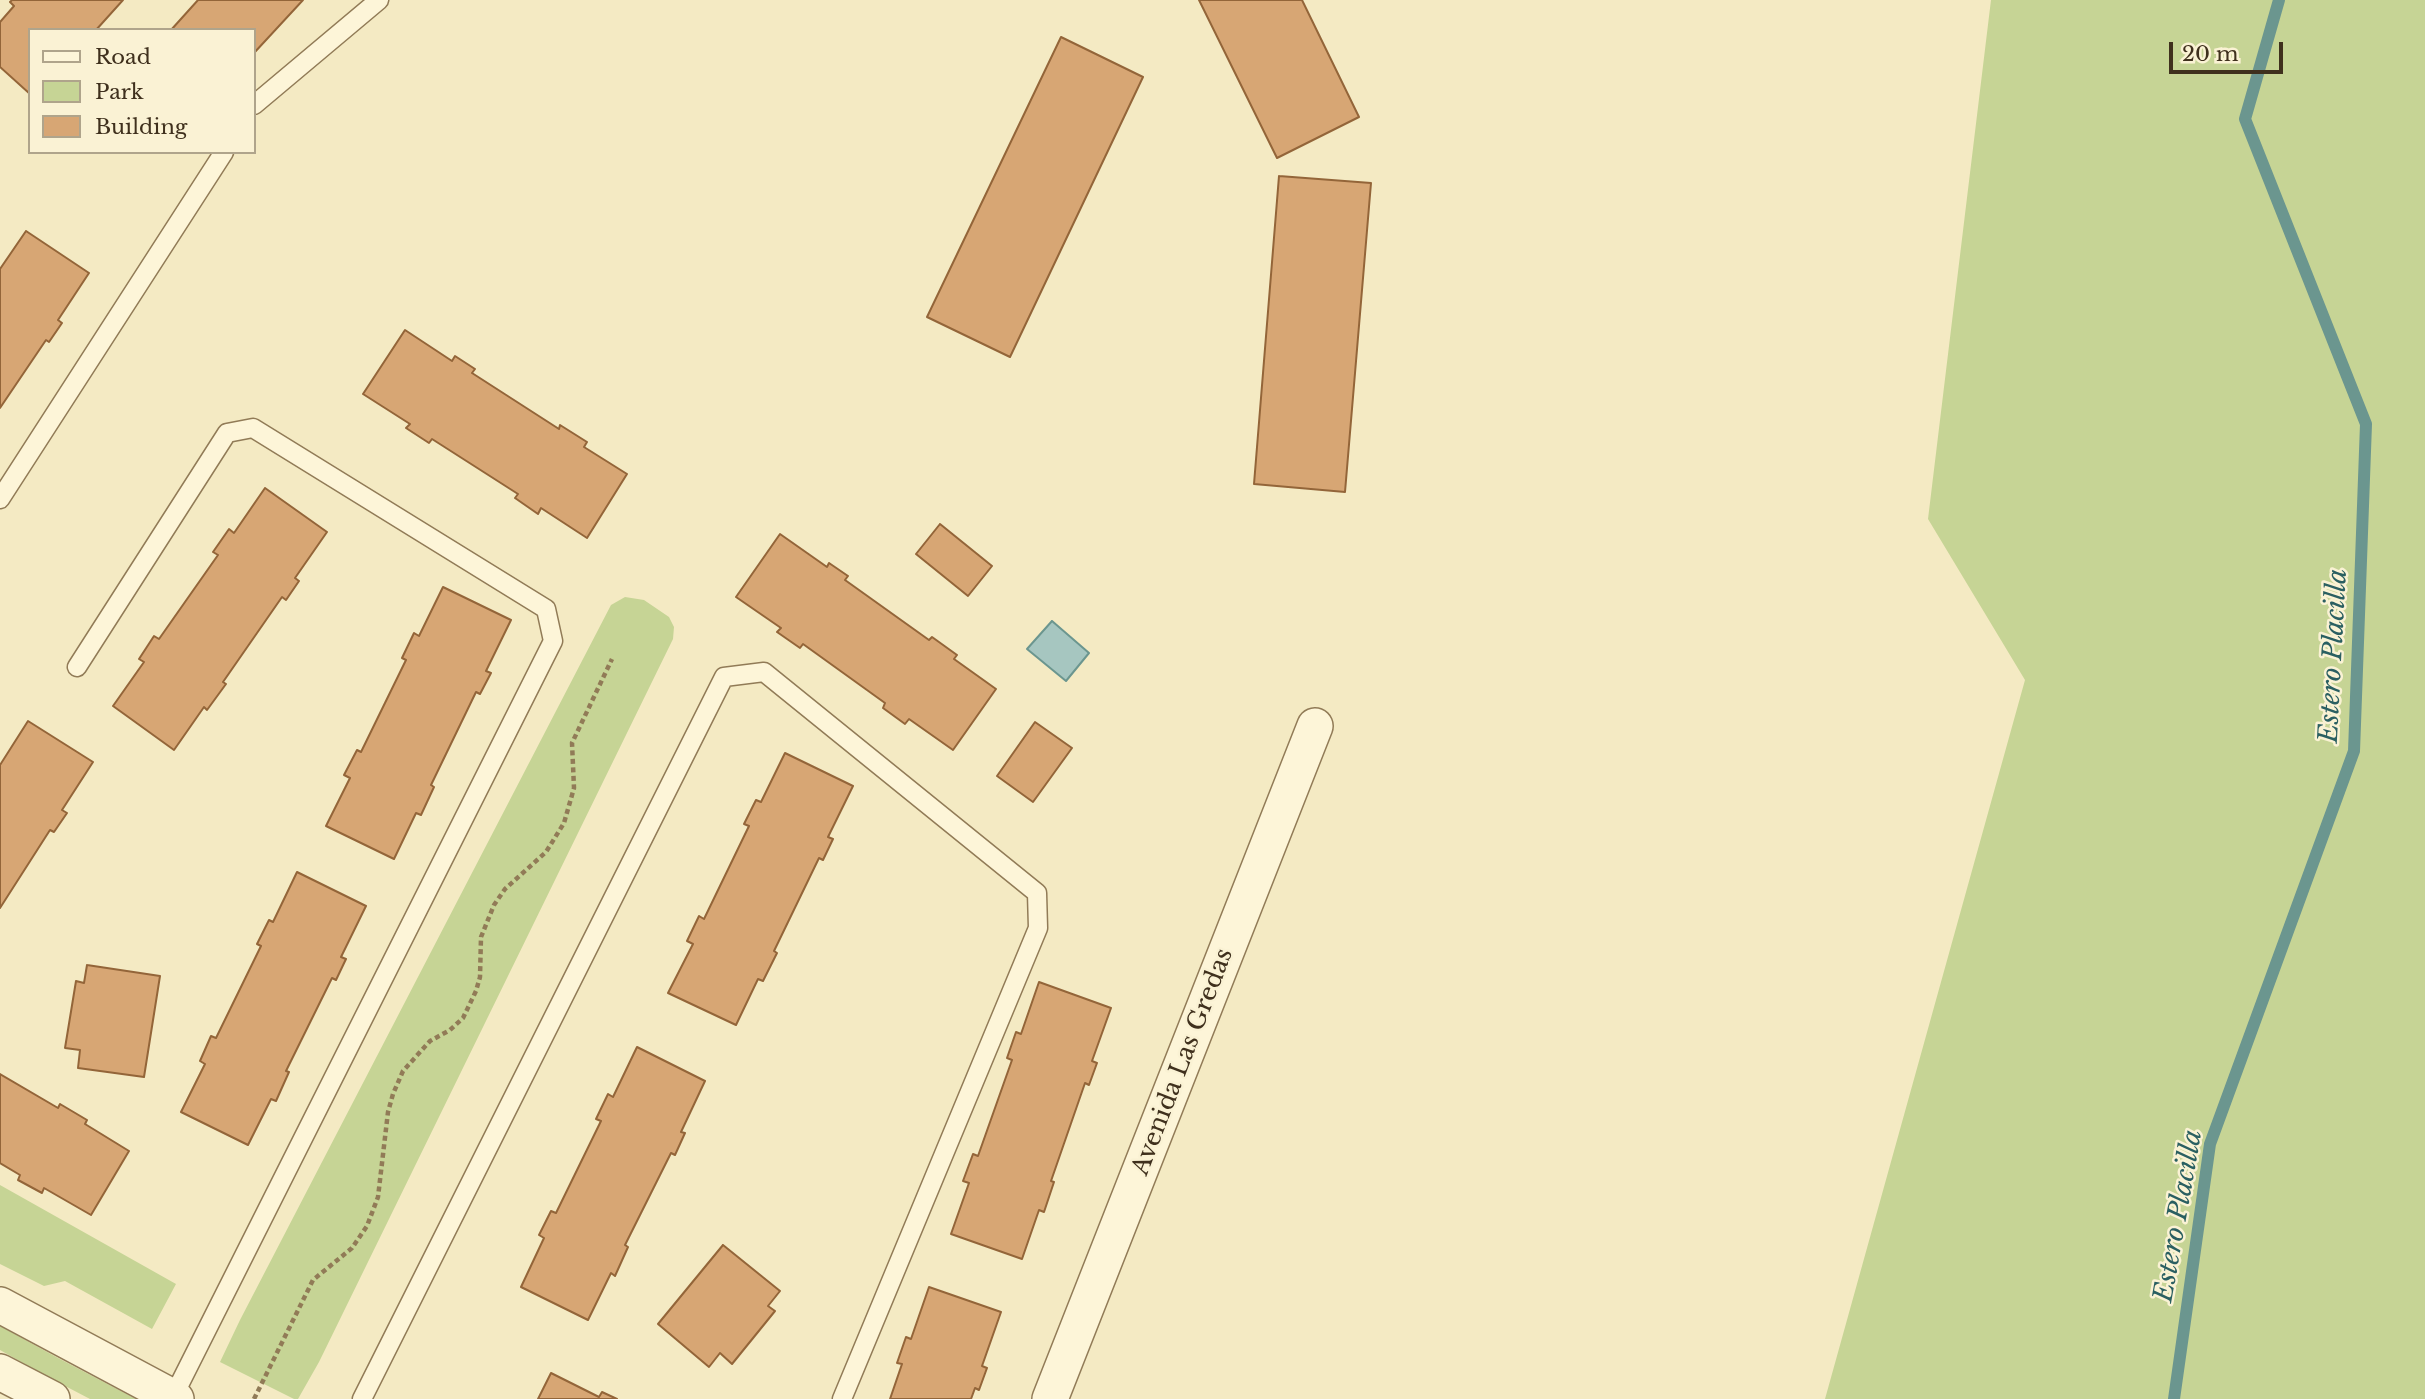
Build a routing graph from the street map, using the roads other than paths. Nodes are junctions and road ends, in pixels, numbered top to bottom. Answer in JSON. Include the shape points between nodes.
{"nodes":[{"id":1,"x":379,"y":0,"type":"edge"},
{"id":2,"x":256,"y":104,"type":"edge"},
{"id":3,"x":222,"y":154,"type":"edge"},
{"id":4,"x":0,"y":499,"type":"edge"},
{"id":5,"x":78,"y":667,"type":"dead end"},
{"id":6,"x":1315,"y":726,"type":"dead end"},
{"id":7,"x":0,"y":1305,"type":"edge"},
{"id":8,"x":0,"y":1372,"type":"edge"},
{"id":9,"x":174,"y":1398,"type":"edge"},
{"id":10,"x":52,"y":1399,"type":"edge"},
{"id":11,"x":362,"y":1399,"type":"edge"},
{"id":12,"x":842,"y":1399,"type":"edge"},
{"id":13,"x":1050,"y":1399,"type":"edge"}],
"edges":[{"from":1,"to":2,"type":"lane"},
{"from":3,"to":4,"type":"lane"},
{"from":5,"to":9,"type":"lane","via":[[227,433],[253,428],[547,609],[553,641]]},
{"from":6,"to":13,"type":"street","name":"Avenida Las Gredas"},
{"from":7,"to":9,"type":"street"},
{"from":8,"to":10,"type":"street"},
{"from":11,"to":12,"type":"lane","via":[[724,677],[764,673],[1037,893],[1038,928]]}]}
